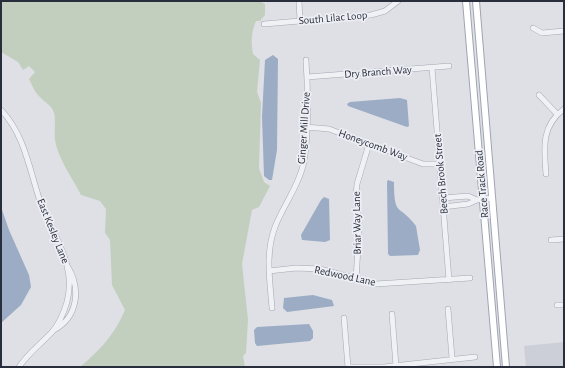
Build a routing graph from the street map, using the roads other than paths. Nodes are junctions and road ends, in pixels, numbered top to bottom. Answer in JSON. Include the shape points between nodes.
{"nodes":[{"id":1,"x":298,"y":1,"type":"edge"},
{"id":2,"x":398,"y":1,"type":"edge"},
{"id":3,"x":466,"y":1,"type":"edge"},
{"id":4,"x":476,"y":1,"type":"edge"},
{"id":5,"x":300,"y":21,"type":"junction"},
{"id":6,"x":264,"y":24,"type":"dead end"},
{"id":7,"x":533,"y":28,"type":"dead end"},
{"id":8,"x":564,"y":31,"type":"edge"},
{"id":9,"x":306,"y":60,"type":"dead end"},
{"id":10,"x":449,"y":66,"type":"dead end"},
{"id":11,"x":432,"y":68,"type":"junction"},
{"id":12,"x":307,"y":77,"type":"junction"},
{"id":13,"x":539,"y":95,"type":"dead end"},
{"id":14,"x":564,"y":109,"type":"edge"},
{"id":15,"x":1,"y":110,"type":"edge"},
{"id":16,"x":557,"y":114,"type":"junction"},
{"id":17,"x":306,"y":126,"type":"junction"},
{"id":18,"x":368,"y":144,"type":"junction"},
{"id":19,"x":440,"y":164,"type":"junction"},
{"id":20,"x":546,"y":174,"type":"dead end"},
{"id":21,"x":443,"y":198,"type":"junction"},
{"id":22,"x":492,"y":198,"type":"junction"},
{"id":23,"x":480,"y":199,"type":"junction"},
{"id":24,"x":443,"y":206,"type":"junction"},
{"id":25,"x":564,"y":239,"type":"edge"},
{"id":26,"x":551,"y":240,"type":"dead end"},
{"id":27,"x":67,"y":264,"type":"junction"},
{"id":28,"x":269,"y":271,"type":"junction"},
{"id":29,"x":470,"y":278,"type":"dead end"},
{"id":30,"x":356,"y":280,"type":"junction"},
{"id":31,"x":449,"y":280,"type":"junction"},
{"id":32,"x":557,"y":305,"type":"dead end"},
{"id":33,"x":564,"y":305,"type":"edge"},
{"id":34,"x":272,"y":308,"type":"dead end"},
{"id":35,"x":448,"y":309,"type":"dead end"},
{"id":36,"x":392,"y":314,"type":"dead end"},
{"id":37,"x":344,"y":318,"type":"dead end"},
{"id":38,"x":53,"y":331,"type":"junction"},
{"id":39,"x":475,"y":357,"type":"dead end"},
{"id":40,"x":452,"y":358,"type":"junction"},
{"id":41,"x":396,"y":366,"type":"junction"},
{"id":42,"x":19,"y":367,"type":"edge"},
{"id":43,"x":348,"y":367,"type":"edge"},
{"id":44,"x":497,"y":367,"type":"edge"},
{"id":45,"x":506,"y":367,"type":"edge"}],
"edges":[{"from":1,"to":5,"type":"street"},
{"from":2,"to":5,"type":"street","name":"South Lilac Loop","via":[[385,11],[371,15]]},
{"from":3,"to":23,"type":"main road","name":"Race Track Road"},
{"from":4,"to":22,"type":"main road","name":"Race Track Road"},
{"from":5,"to":6,"type":"street","name":"South Lilac Loop"},
{"from":7,"to":8,"type":"street","via":[[542,33]]},
{"from":9,"to":12,"type":"street","name":"Ginger Mill Drive"},
{"from":10,"to":11,"type":"street","name":"Dry Branch Way"},
{"from":11,"to":12,"type":"street","name":"Dry Branch Way"},
{"from":11,"to":19,"type":"street","name":"Beech Brook Street"},
{"from":12,"to":17,"type":"street","name":"Ginger Mill Drive"},
{"from":13,"to":16,"type":"street"},
{"from":14,"to":16,"type":"street"},
{"from":15,"to":27,"type":"street","name":"East Kesley Lane","via":[[20,138],[42,206]]},
{"from":16,"to":20,"type":"street","via":[[544,138]]},
{"from":17,"to":18,"type":"street","name":"Honeycomb Way","via":[[329,129]]},
{"from":17,"to":28,"type":"street","name":"Ginger Mill Drive","via":[[303,166],[299,180],[274,228],[270,242]]},
{"from":18,"to":19,"type":"street","name":"Honeycomb Way","via":[[424,164]]},
{"from":18,"to":30,"type":"street","name":"Briar Way Lane","via":[[357,184],[359,231]]},
{"from":19,"to":21,"type":"street","name":"Beech Brook Street"},
{"from":21,"to":23,"type":"street","via":[[468,196]]},
{"from":21,"to":24,"type":"street","name":"Beech Brook Street"},
{"from":22,"to":23,"type":"street"},
{"from":22,"to":45,"type":"main road","name":"Race Track Road"},
{"from":23,"to":24,"type":"street","via":[[468,204]]},
{"from":23,"to":44,"type":"main road","name":"Race Track Road"},
{"from":24,"to":31,"type":"street","name":"Beech Brook Street"},
{"from":25,"to":26,"type":"street"},
{"from":27,"to":38,"type":"street","name":"East Kesley Lane","via":[[67,300]]},
{"from":27,"to":38,"type":"street","via":[[76,282],[75,303],[66,322]]},
{"from":28,"to":30,"type":"street","name":"Redwood Lane","via":[[320,269]]},
{"from":28,"to":34,"type":"street","name":"Ginger Mill Drive"},
{"from":29,"to":31,"type":"street","name":"Redwood Lane"},
{"from":30,"to":31,"type":"street","name":"Redwood Lane","via":[[376,284]]},
{"from":32,"to":33,"type":"street"},
{"from":35,"to":40,"type":"street"},
{"from":36,"to":41,"type":"street"},
{"from":37,"to":43,"type":"street"},
{"from":38,"to":42,"type":"street","name":"East Kesley Lane","via":[[36,346]]},
{"from":39,"to":40,"type":"street"},
{"from":40,"to":41,"type":"street"},
{"from":41,"to":43,"type":"street"}]}
